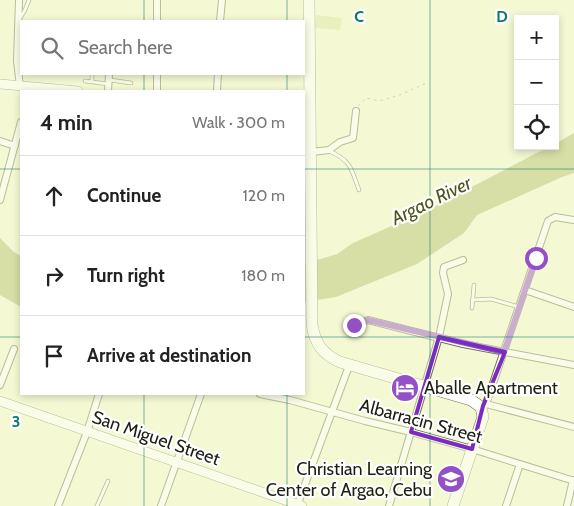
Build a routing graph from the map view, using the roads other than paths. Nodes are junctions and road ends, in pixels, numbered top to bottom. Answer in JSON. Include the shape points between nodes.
{"nodes":[{"id":1,"x":19,"y":0,"type":"edge"},
{"id":2,"x":29,"y":0,"type":"edge"},
{"id":3,"x":157,"y":0,"type":"edge"},
{"id":4,"x":222,"y":0,"type":"edge"},
{"id":5,"x":309,"y":0,"type":"edge"},
{"id":6,"x":19,"y":19,"type":"junction"},
{"id":7,"x":157,"y":20,"type":"edge"},
{"id":8,"x":220,"y":20,"type":"edge"},
{"id":9,"x":92,"y":75,"type":"edge"},
{"id":10,"x":157,"y":75,"type":"edge"},
{"id":11,"x":218,"y":75,"type":"edge"},
{"id":12,"x":85,"y":81,"type":"dead end"},
{"id":13,"x":92,"y":82,"type":"junction"},
{"id":14,"x":109,"y":82,"type":"edge"},
{"id":15,"x":131,"y":83,"type":"dead end"},
{"id":16,"x":0,"y":84,"type":"edge"},
{"id":17,"x":20,"y":86,"type":"junction"},
{"id":18,"x":30,"y":89,"type":"edge"},
{"id":19,"x":54,"y":90,"type":"edge"},
{"id":20,"x":157,"y":90,"type":"edge"},
{"id":21,"x":217,"y":90,"type":"edge"},
{"id":22,"x":307,"y":92,"type":"edge"},
{"id":23,"x":307,"y":111,"type":"edge"},
{"id":24,"x":356,"y":112,"type":"road end"},
{"id":25,"x":20,"y":126,"type":"edge"},
{"id":26,"x":0,"y":141,"type":"edge"},
{"id":27,"x":15,"y":146,"type":"junction"},
{"id":28,"x":329,"y":150,"type":"junction"},
{"id":29,"x":311,"y":152,"type":"junction"},
{"id":30,"x":359,"y":190,"type":"dead end"},
{"id":31,"x":0,"y":200,"type":"edge"},
{"id":32,"x":574,"y":220,"type":"edge"},
{"id":33,"x":463,"y":260,"type":"dead end"},
{"id":34,"x":474,"y":285,"type":"dead end"},
{"id":35,"x":525,"y":290,"type":"junction"},
{"id":36,"x":472,"y":300,"type":"junction"},
{"id":37,"x":574,"y":307,"type":"edge"},
{"id":38,"x":472,"y":308,"type":"dead end"},
{"id":39,"x":520,"y":308,"type":"junction"},
{"id":40,"x":349,"y":324,"type":"dead end"},
{"id":41,"x":439,"y":338,"type":"junction"},
{"id":42,"x":14,"y":348,"type":"dead end"},
{"id":43,"x":504,"y":352,"type":"junction"},
{"id":44,"x":574,"y":365,"type":"edge"},
{"id":45,"x":349,"y":366,"type":"junction"},
{"id":46,"x":0,"y":385,"type":"edge"},
{"id":47,"x":424,"y":386,"type":"junction"},
{"id":48,"x":99,"y":395,"type":"edge"},
{"id":49,"x":201,"y":395,"type":"edge"},
{"id":50,"x":265,"y":395,"type":"edge"},
{"id":51,"x":0,"y":401,"type":"edge"},
{"id":52,"x":484,"y":406,"type":"junction"},
{"id":53,"x":332,"y":412,"type":"junction"},
{"id":54,"x":574,"y":427,"type":"edge"},
{"id":55,"x":87,"y":432,"type":"junction"},
{"id":56,"x":411,"y":432,"type":"junction"},
{"id":57,"x":472,"y":449,"type":"junction"},
{"id":58,"x":176,"y":462,"type":"junction"},
{"id":59,"x":520,"y":464,"type":"junction"},
{"id":60,"x":573,"y":480,"type":"edge"},
{"id":61,"x":108,"y":481,"type":"dead end"},
{"id":62,"x":299,"y":505,"type":"edge"},
{"id":63,"x":58,"y":506,"type":"edge"},
{"id":64,"x":97,"y":506,"type":"edge"},
{"id":65,"x":161,"y":506,"type":"edge"},
{"id":66,"x":389,"y":506,"type":"edge"},
{"id":67,"x":453,"y":506,"type":"edge"},
{"id":68,"x":506,"y":506,"type":"edge"},
{"id":69,"x":567,"y":506,"type":"edge"}],
"edges":[{"from":1,"to":6,"type":"street"},
{"from":2,"to":6,"type":"lane"},
{"from":3,"to":7,"type":"street"},
{"from":4,"to":8,"type":"street"},
{"from":5,"to":22,"type":"highway"},
{"from":6,"to":17,"type":"street","via":[[17,61]]},
{"from":9,"to":13,"type":"lane"},
{"from":10,"to":20,"type":"street"},
{"from":11,"to":21,"type":"street"},
{"from":12,"to":13,"type":"lane"},
{"from":13,"to":14,"type":"lane"},
{"from":14,"to":15,"type":"lane"},
{"from":16,"to":17,"type":"main road"},
{"from":17,"to":18,"type":"main road"},
{"from":18,"to":19,"type":"main road"},
{"from":22,"to":23,"type":"highway"},
{"from":23,"to":29,"type":"highway"},
{"from":24,"to":28,"type":"street","via":[[353,138]]},
{"from":25,"to":27,"type":"street"},
{"from":26,"to":27,"type":"street"},
{"from":27,"to":31,"type":"street"},
{"from":28,"to":29,"type":"street"},
{"from":28,"to":30,"type":"lane","via":[[343,157],[350,166]]},
{"from":29,"to":45,"type":"highway","via":[[312,325],[323,352]]},
{"from":32,"to":35,"type":"street","via":[[555,217],[548,221]]},
{"from":33,"to":41,"type":"street","via":[[444,267],[448,294]]},
{"from":34,"to":36,"type":"lane"},
{"from":35,"to":37,"type":"street"},
{"from":35,"to":39,"type":"street"},
{"from":36,"to":38,"type":"lane"},
{"from":36,"to":39,"type":"lane","via":[[491,298]]},
{"from":39,"to":43,"type":"street"},
{"from":40,"to":41,"type":"street","via":[[368,320]]},
{"from":41,"to":43,"type":"street"},
{"from":41,"to":47,"type":"street"},
{"from":42,"to":46,"type":"street"},
{"from":43,"to":44,"type":"street"},
{"from":43,"to":52,"type":"street"},
{"from":45,"to":47,"type":"highway"},
{"from":45,"to":53,"type":"street"},
{"from":47,"to":52,"type":"highway"},
{"from":47,"to":56,"type":"street"},
{"from":48,"to":55,"type":"street"},
{"from":49,"to":58,"type":"street"},
{"from":50,"to":53,"type":"street","name":"Albarracin Street"},
{"from":51,"to":55,"type":"main road","name":"San Miguel Street"},
{"from":52,"to":54,"type":"street"},
{"from":52,"to":57,"type":"highway"},
{"from":53,"to":56,"type":"street","name":"Albarracin Street"},
{"from":53,"to":62,"type":"street"},
{"from":55,"to":58,"type":"main road","name":"San Miguel Street"},
{"from":55,"to":63,"type":"street"},
{"from":56,"to":57,"type":"street","name":"Albarracin Street"},
{"from":56,"to":66,"type":"street"},
{"from":57,"to":59,"type":"street","name":"Albarracin Street"},
{"from":57,"to":67,"type":"highway"},
{"from":58,"to":62,"type":"main road","name":"San Miguel Street"},
{"from":58,"to":65,"type":"street"},
{"from":59,"to":60,"type":"street","name":"Albarracin Street"},
{"from":59,"to":68,"type":"street"},
{"from":60,"to":69,"type":"street"},
{"from":61,"to":64,"type":"lane"}]}
